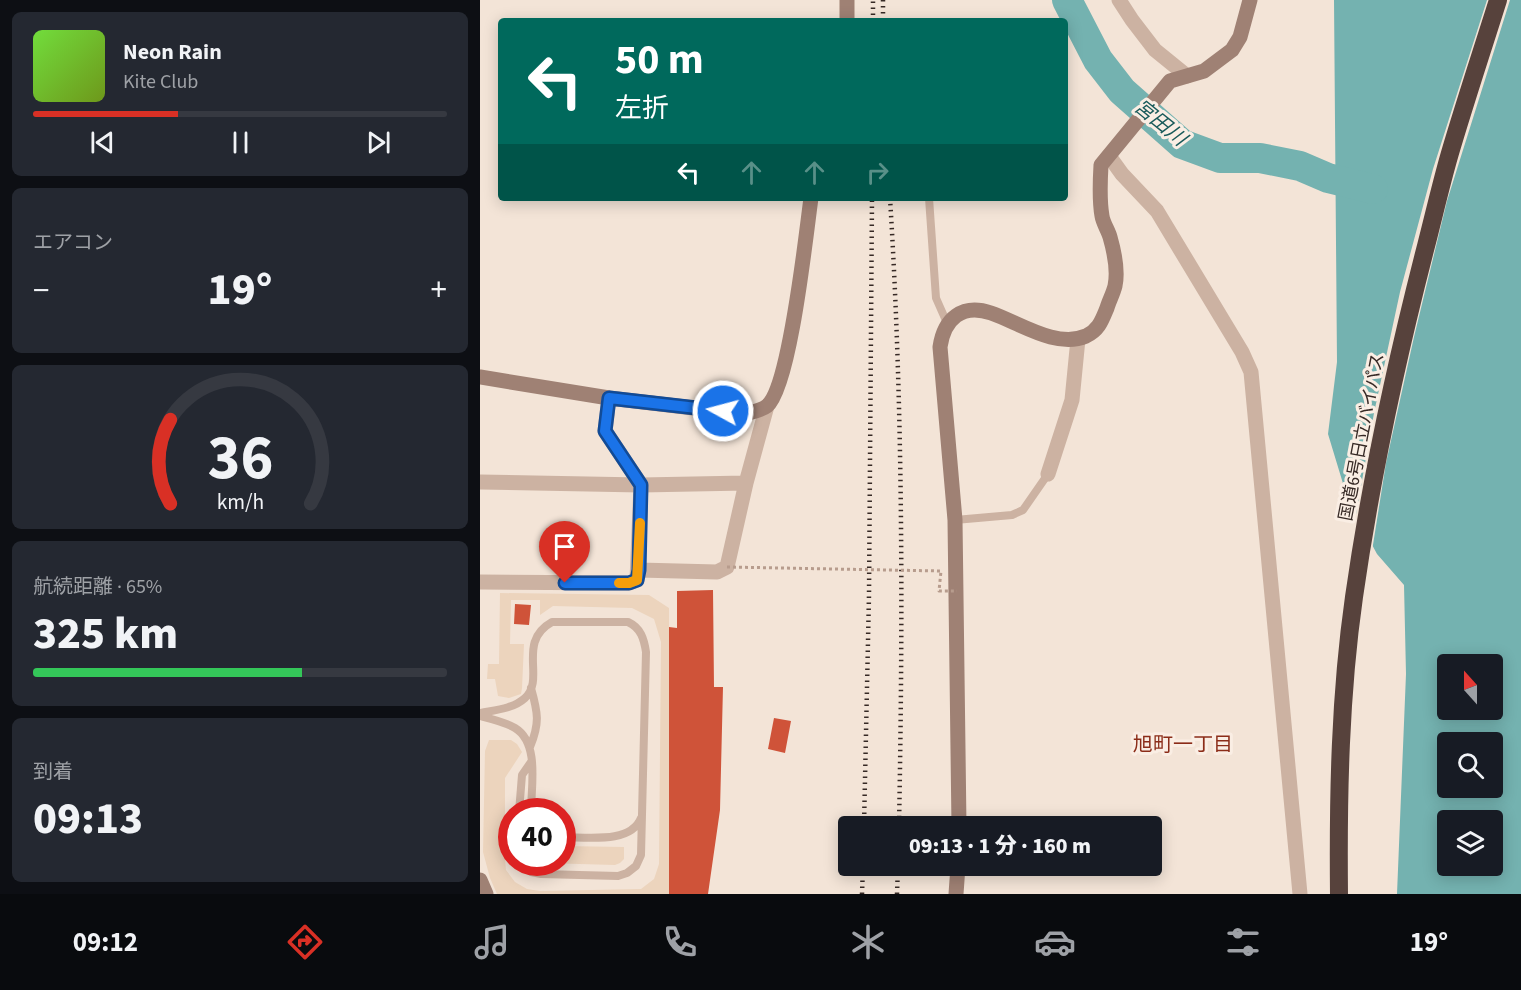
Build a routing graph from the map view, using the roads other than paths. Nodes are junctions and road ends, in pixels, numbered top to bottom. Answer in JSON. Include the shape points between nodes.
{"nodes":[{"id":1,"x":847,"y":0,"type":"edge"},
{"id":2,"x":1119,"y":0,"type":"edge"},
{"id":3,"x":1251,"y":0,"type":"edge"},
{"id":4,"x":1498,"y":0,"type":"edge"},
{"id":5,"x":847,"y":18,"type":"edge"},
{"id":6,"x":1187,"y":76,"type":"junction"},
{"id":7,"x":1109,"y":156,"type":"junction"},
{"id":8,"x":811,"y":201,"type":"edge"},
{"id":9,"x":929,"y":201,"type":"edge"},
{"id":10,"x":947,"y":323,"type":"junction"},
{"id":11,"x":1078,"y":339,"type":"junction"},
{"id":12,"x":480,"y":377,"type":"edge"},
{"id":13,"x":609,"y":398,"type":"junction"},
{"id":14,"x":767,"y":406,"type":"junction"},
{"id":15,"x":1048,"y":474,"type":"joint"},
{"id":16,"x":480,"y":482,"type":"edge"},
{"id":17,"x":746,"y":483,"type":"junction"},
{"id":18,"x":641,"y":485,"type":"junction"},
{"id":19,"x":955,"y":520,"type":"junction"},
{"id":20,"x":639,"y":570,"type":"junction"},
{"id":21,"x":480,"y":582,"type":"edge"},
{"id":22,"x":531,"y":688,"type":"junction"},
{"id":23,"x":480,"y":714,"type":"edge"},
{"id":24,"x":530,"y":747,"type":"junction"},
{"id":25,"x":531,"y":761,"type":"junction"},
{"id":26,"x":520,"y":798,"type":"edge"},
{"id":27,"x":531,"y":798,"type":"edge"},
{"id":28,"x":643,"y":814,"type":"junction"},
{"id":29,"x":959,"y":816,"type":"edge"},
{"id":30,"x":576,"y":837,"type":"edge"},
{"id":31,"x":576,"y":875,"type":"edge"},
{"id":32,"x":957,"y":876,"type":"edge"},
{"id":33,"x":480,"y":880,"type":"edge"},
{"id":34,"x":486,"y":894,"type":"edge"},
{"id":35,"x":956,"y":894,"type":"edge"},
{"id":36,"x":1300,"y":894,"type":"edge"},
{"id":37,"x":1339,"y":894,"type":"edge"}],
"edges":[{"from":1,"to":5,"type":"street"},
{"from":2,"to":6,"type":"street","via":[[1155,50]]},
{"from":3,"to":6,"type":"street","via":[[1232,50],[1204,71]]},
{"from":4,"to":37,"type":"highway","name":"国道6号日立バイパス","via":[[1449,155],[1412,300],[1371,490],[1354,599],[1345,696]]},
{"from":6,"to":7,"type":"street","via":[[1170,81]]},
{"from":7,"to":11,"type":"street","via":[[1101,165],[1100,186],[1102,218],[1114,255],[1115,285],[1100,325]]},
{"from":7,"to":36,"type":"street","via":[[1157,211],[1251,372]]},
{"from":8,"to":14,"type":"street","via":[[789,348],[782,376]]},
{"from":9,"to":10,"type":"lane","via":[[936,298]]},
{"from":10,"to":11,"type":"street","via":[[974,309],[1054,338]]},
{"from":10,"to":19,"type":"street","via":[[940,347]]},
{"from":11,"to":15,"type":"street","via":[[1072,400]]},
{"from":12,"to":13,"type":"street"},
{"from":13,"to":14,"type":"street","via":[[746,414]]},
{"from":13,"to":18,"type":"street","via":[[605,431]]},
{"from":14,"to":17,"type":"street"},
{"from":15,"to":19,"type":"lane","via":[[1023,510],[1012,515]]},
{"from":16,"to":18,"type":"street"},
{"from":17,"to":18,"type":"street"},
{"from":17,"to":20,"type":"street","via":[[727,567],[717,572]]},
{"from":18,"to":20,"type":"street"},
{"from":19,"to":29,"type":"street"},
{"from":20,"to":21,"type":"street","via":[[637,580],[629,583]]},
{"from":22,"to":23,"type":"lane","via":[[516,704]]},
{"from":22,"to":24,"type":"lane","via":[[537,729]]},
{"from":22,"to":28,"type":"lane","via":[[534,640],[543,627],[560,621],[628,622],[636,626],[646,652]]},
{"from":23,"to":24,"type":"lane","via":[[518,730]]},
{"from":24,"to":25,"type":"lane"},
{"from":25,"to":26,"type":"lane","via":[[522,775]]},
{"from":25,"to":27,"type":"lane"},
{"from":28,"to":30,"type":"lane","via":[[639,825],[629,833]]},
{"from":28,"to":31,"type":"lane","via":[[641,855],[636,866],[618,876]]},
{"from":32,"to":35,"type":"street"},
{"from":33,"to":34,"type":"street"}]}
